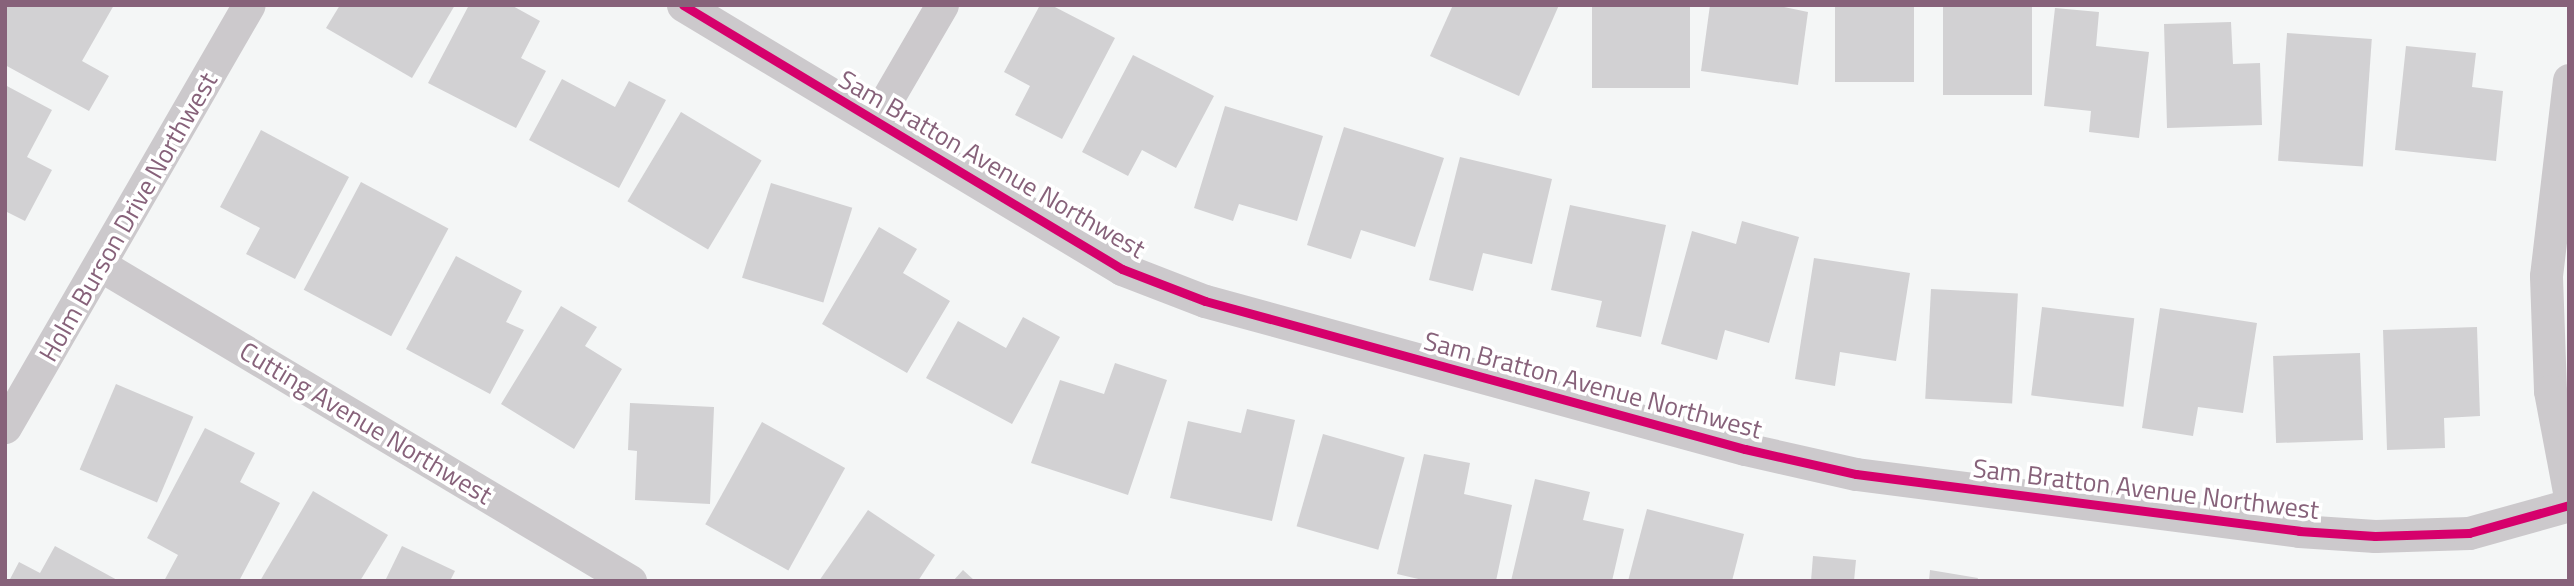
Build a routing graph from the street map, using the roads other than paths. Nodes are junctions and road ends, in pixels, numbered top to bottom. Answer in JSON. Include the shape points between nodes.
{"nodes":[{"id":1,"x":249,"y":5,"type":"edge"},
{"id":2,"x":683,"y":5,"type":"edge"},
{"id":3,"x":943,"y":5,"type":"edge"},
{"id":4,"x":2569,"y":80,"type":"edge"},
{"id":5,"x":875,"y":120,"type":"junction"},
{"id":6,"x":102,"y":266,"type":"junction"},
{"id":7,"x":5,"y":427,"type":"edge"},
{"id":8,"x":2569,"y":492,"type":"edge"},
{"id":9,"x":2569,"y":505,"type":"edge"},
{"id":10,"x":630,"y":581,"type":"edge"}],
"edges":[{"from":1,"to":6,"type":"street","name":"Holm Burson Drive Northwest"},
{"from":2,"to":5,"type":"street","name":"Sam Bratton Avenue Northwest"},
{"from":3,"to":5,"type":"street"},
{"from":4,"to":8,"type":"street","via":[[2546,276],[2550,391]]},
{"from":5,"to":9,"type":"street","name":"Sam Bratton Avenue Northwest","via":[[1122,269],[1205,302],[1745,449],[1856,474],[2299,531],[2375,536],[2469,533]]},
{"from":6,"to":7,"type":"street","name":"Holm Burson Drive Northwest"},
{"from":6,"to":10,"type":"street","name":"Cutting Avenue Northwest"}]}
